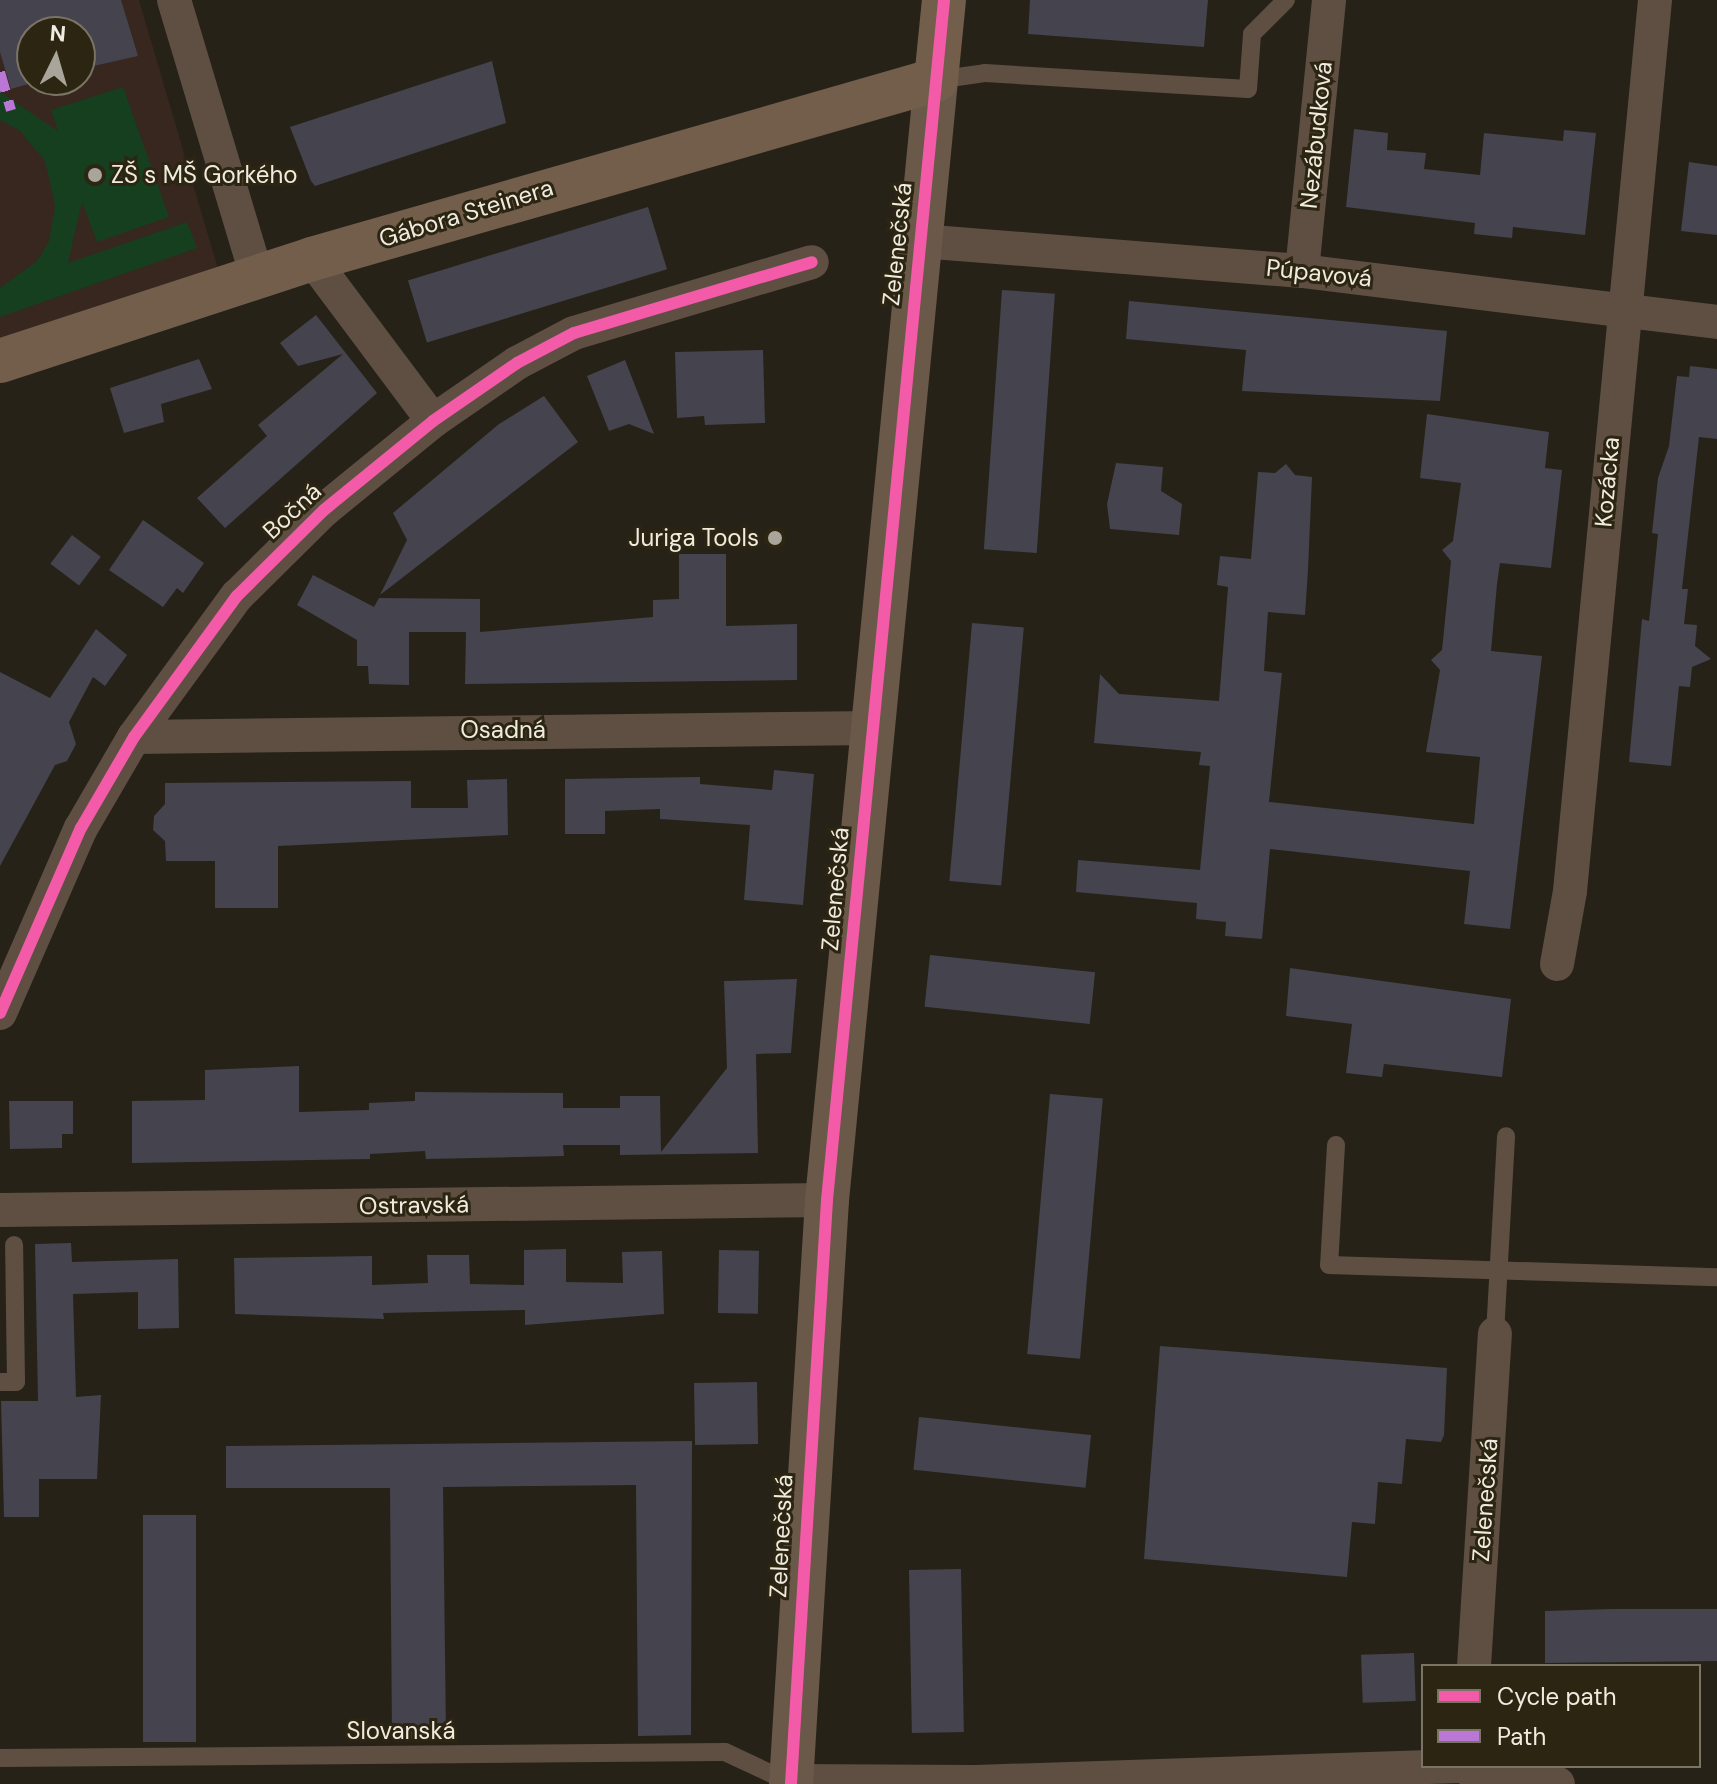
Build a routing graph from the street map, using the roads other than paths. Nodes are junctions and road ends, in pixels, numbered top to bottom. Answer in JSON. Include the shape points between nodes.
{"nodes":[{"id":1,"x":174,"y":0,"type":"edge"},
{"id":2,"x":944,"y":0,"type":"edge"},
{"id":3,"x":1286,"y":0,"type":"edge"},
{"id":4,"x":1329,"y":0,"type":"edge"},
{"id":5,"x":1655,"y":0,"type":"edge"},
{"id":6,"x":936,"y":80,"type":"junction"},
{"id":7,"x":920,"y":241,"type":"junction"},
{"id":8,"x":312,"y":259,"type":"junction"},
{"id":9,"x":812,"y":262,"type":"dead end"},
{"id":10,"x":1302,"y":271,"type":"junction"},
{"id":11,"x":257,"y":276,"type":"junction"},
{"id":12,"x":1623,"y":306,"type":"junction"},
{"id":13,"x":1717,"y":322,"type":"edge"},
{"id":14,"x":0,"y":361,"type":"edge"},
{"id":15,"x":433,"y":421,"type":"junction"},
{"id":16,"x":873,"y":728,"type":"junction"},
{"id":17,"x":134,"y":737,"type":"junction"},
{"id":18,"x":1557,"y":964,"type":"dead end"},
{"id":19,"x":0,"y":1013,"type":"edge"},
{"id":20,"x":1506,"y":1136,"type":"dead end"},
{"id":21,"x":1336,"y":1145,"type":"dead end"},
{"id":22,"x":827,"y":1200,"type":"junction"},
{"id":23,"x":0,"y":1210,"type":"edge"},
{"id":24,"x":14,"y":1245,"type":"dead end"},
{"id":25,"x":1498,"y":1266,"type":"junction"},
{"id":26,"x":1717,"y":1277,"type":"edge"},
{"id":27,"x":1495,"y":1334,"type":"joint"},
{"id":28,"x":0,"y":1382,"type":"edge"},
{"id":29,"x":1474,"y":1664,"type":"edge"},
{"id":30,"x":0,"y":1758,"type":"edge"},
{"id":31,"x":1468,"y":1768,"type":"edge"},
{"id":32,"x":790,"y":1783,"type":"edge"},
{"id":33,"x":1558,"y":1784,"type":"edge"}],
"edges":[{"from":1,"to":11,"type":"street"},
{"from":2,"to":6,"type":"main road","name":"Zelenečská"},
{"from":3,"to":6,"type":"lane","via":[[1252,34],[1248,89],[985,73]]},
{"from":4,"to":10,"type":"street","name":"Nezábudková"},
{"from":5,"to":12,"type":"street","name":"Kozácka"},
{"from":6,"to":7,"type":"street","name":"Zelenečská"},
{"from":6,"to":8,"type":"main road","name":"Gábora Steinera"},
{"from":7,"to":10,"type":"street","name":"Púpavová"},
{"from":7,"to":16,"type":"street","name":"Zelenečská"},
{"from":8,"to":11,"type":"main road","name":"Gábora Steinera"},
{"from":8,"to":15,"type":"street"},
{"from":9,"to":15,"type":"street","name":"Bočná","via":[[574,333],[517,363]]},
{"from":10,"to":12,"type":"street","name":"Púpavová"},
{"from":11,"to":14,"type":"main road","name":"Gábora Steinera"},
{"from":12,"to":13,"type":"street","name":"Púpavová"},
{"from":12,"to":18,"type":"street","name":"Kozácka","via":[[1570,891]]},
{"from":15,"to":17,"type":"street","name":"Bočná","via":[[255,577]]},
{"from":16,"to":17,"type":"street","name":"Osadná"},
{"from":16,"to":22,"type":"street","name":"Zelenečská"},
{"from":17,"to":19,"type":"street","name":"Bočná","via":[[81,828]]},
{"from":20,"to":25,"type":"lane"},
{"from":21,"to":25,"type":"lane","via":[[1329,1265]]},
{"from":22,"to":23,"type":"street","name":"Ostravská"},
{"from":22,"to":32,"type":"street","name":"Zelenečská"},
{"from":24,"to":28,"type":"lane","via":[[16,1382]]},
{"from":25,"to":26,"type":"lane"},
{"from":25,"to":27,"type":"lane"},
{"from":27,"to":29,"type":"street","name":"Zelenečská"},
{"from":30,"to":32,"type":"lane","name":"Slovanská","via":[[725,1752]]},
{"from":31,"to":32,"type":"street"},
{"from":31,"to":33,"type":"street","via":[[1537,1774]]}]}
